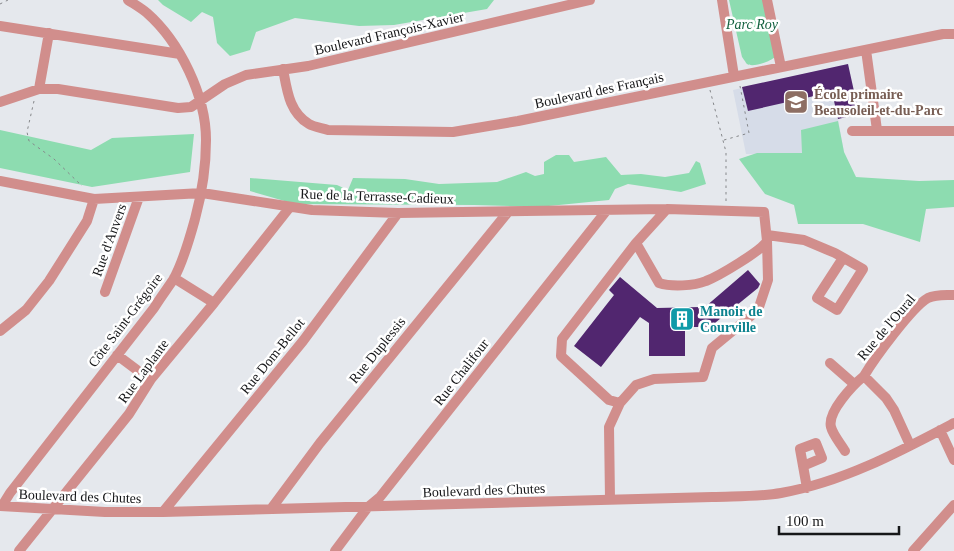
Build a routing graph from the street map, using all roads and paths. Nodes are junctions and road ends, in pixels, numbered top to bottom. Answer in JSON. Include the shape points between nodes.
{"nodes":[{"id":1,"x":8,"y":0,"type":"edge"},
{"id":2,"x":128,"y":0,"type":"edge"},
{"id":3,"x":590,"y":0,"type":"edge"},
{"id":4,"x":722,"y":0,"type":"edge"},
{"id":5,"x":767,"y":0,"type":"edge"},
{"id":6,"x":0,"y":4,"type":"edge"},
{"id":7,"x":0,"y":26,"type":"edge"},
{"id":8,"x":49,"y":33,"type":"junction"},
{"id":9,"x":954,"y":34,"type":"edge"},
{"id":10,"x":866,"y":50,"type":"junction"},
{"id":11,"x":180,"y":54,"type":"junction"},
{"id":12,"x":781,"y":67,"type":"junction"},
{"id":13,"x":283,"y":69,"type":"junction"},
{"id":14,"x":736,"y":76,"type":"junction"},
{"id":15,"x":708,"y":82,"type":"junction"},
{"id":16,"x":38,"y":89,"type":"junction"},
{"id":17,"x":28,"y":92,"type":"junction"},
{"id":18,"x":200,"y":101,"type":"junction"},
{"id":19,"x":0,"y":102,"type":"edge"},
{"id":20,"x":877,"y":130,"type":"junction"},
{"id":21,"x":852,"y":131,"type":"dead end"},
{"id":22,"x":954,"y":131,"type":"edge"},
{"id":23,"x":723,"y":140,"type":"junction"},
{"id":24,"x":0,"y":181,"type":"edge"},
{"id":25,"x":83,"y":188,"type":"dead end"},
{"id":26,"x":202,"y":193,"type":"junction"},
{"id":27,"x":139,"y":197,"type":"junction"},
{"id":28,"x":94,"y":199,"type":"junction"},
{"id":29,"x":290,"y":207,"type":"junction"},
{"id":30,"x":667,"y":209,"type":"junction"},
{"id":31,"x":607,"y":210,"type":"junction"},
{"id":32,"x":726,"y":210,"type":"junction"},
{"id":33,"x":508,"y":212,"type":"junction"},
{"id":34,"x":398,"y":213,"type":"junction"},
{"id":35,"x":767,"y":238,"type":"junction"},
{"id":36,"x":636,"y":243,"type":"junction"},
{"id":37,"x":843,"y":258,"type":"junction"},
{"id":38,"x":174,"y":278,"type":"junction"},
{"id":39,"x":105,"y":292,"type":"dead end"},
{"id":40,"x":954,"y":295,"type":"edge"},
{"id":41,"x":214,"y":303,"type":"junction"},
{"id":42,"x":0,"y":331,"type":"edge"},
{"id":43,"x":117,"y":354,"type":"junction"},
{"id":44,"x":830,"y":363,"type":"dead end"},
{"id":45,"x":137,"y":370,"type":"dead end"},
{"id":46,"x":864,"y":376,"type":"junction"},
{"id":47,"x":854,"y":384,"type":"junction"},
{"id":48,"x":620,"y":403,"type":"junction"},
{"id":49,"x":954,"y":423,"type":"edge"},
{"id":50,"x":940,"y":430,"type":"junction"},
{"id":51,"x":910,"y":445,"type":"junction"},
{"id":52,"x":845,"y":451,"type":"dead end"},
{"id":53,"x":954,"y":460,"type":"edge"},
{"id":54,"x":803,"y":466,"type":"dead end"},
{"id":55,"x":807,"y":488,"type":"junction"},
{"id":56,"x":610,"y":499,"type":"junction"},
{"id":57,"x":1,"y":506,"type":"edge"},
{"id":58,"x":954,"y":506,"type":"edge"},
{"id":59,"x":368,"y":507,"type":"junction"},
{"id":60,"x":271,"y":508,"type":"junction"},
{"id":61,"x":53,"y":509,"type":"junction"},
{"id":62,"x":163,"y":512,"type":"junction"},
{"id":63,"x":18,"y":551,"type":"edge"},
{"id":64,"x":335,"y":551,"type":"edge"},
{"id":65,"x":913,"y":551,"type":"edge"}],
"edges":[{"from":1,"to":6,"type":"path"},
{"from":2,"to":11,"type":"street","name":"Côte Saint-Grégoire","via":[[166,32]]},
{"from":3,"to":13,"type":"street","name":"Boulevard François-Xavier","via":[[308,66]]},
{"from":4,"to":14,"type":"street"},
{"from":5,"to":12,"type":"street"},
{"from":7,"to":8,"type":"street"},
{"from":8,"to":11,"type":"street"},
{"from":8,"to":16,"type":"street"},
{"from":9,"to":10,"type":"street","name":"Boulevard des Français"},
{"from":10,"to":12,"type":"street","name":"Boulevard des Français"},
{"from":10,"to":20,"type":"street"},
{"from":11,"to":18,"type":"street","name":"Côte Saint-Grégoire"},
{"from":12,"to":14,"type":"street","name":"Boulevard des Français"},
{"from":13,"to":15,"type":"street","name":"Boulevard des Français","via":[[289,98],[298,115],[310,125],[328,130],[453,132]]},
{"from":13,"to":18,"type":"street","name":"Boulevard François-Xavier","via":[[246,74]]},
{"from":14,"to":15,"type":"street","name":"Boulevard des Français"},
{"from":14,"to":23,"type":"path","via":[[749,133]]},
{"from":15,"to":23,"type":"path"},
{"from":16,"to":17,"type":"street","name":"Boulevard François-Xavier"},
{"from":16,"to":18,"type":"street","name":"Boulevard François-Xavier","via":[[58,89],[178,108]]},
{"from":17,"to":19,"type":"street","name":"Boulevard François-Xavier"},
{"from":17,"to":25,"type":"path","via":[[35,97],[27,132],[29,141],[54,159]]},
{"from":18,"to":26,"type":"street","name":"Côte Saint-Grégoire","via":[[206,138]]},
{"from":20,"to":21,"type":"street"},
{"from":20,"to":22,"type":"street"},
{"from":23,"to":32,"type":"path"},
{"from":24,"to":28,"type":"street","name":"Rue de la Terrasse-Cadieux"},
{"from":26,"to":27,"type":"street","name":"Rue de la Terrasse-Cadieux"},
{"from":26,"to":29,"type":"street","name":"Rue de la Terrasse-Cadieux"},
{"from":26,"to":38,"type":"street","name":"Côte Saint-Grégoire"},
{"from":27,"to":28,"type":"street","name":"Rue de la Terrasse-Cadieux"},
{"from":27,"to":39,"type":"street","name":"Rue d'Anvers"},
{"from":28,"to":42,"type":"street","via":[[87,221],[50,281],[26,310]]},
{"from":29,"to":34,"type":"street","name":"Rue de la Terrasse-Cadieux"},
{"from":29,"to":41,"type":"street","name":"Rue Laplante"},
{"from":30,"to":31,"type":"street","name":"Rue de la Terrasse-Cadieux"},
{"from":30,"to":32,"type":"street","name":"Rue de la Terrasse-Cadieux"},
{"from":30,"to":36,"type":"street"},
{"from":31,"to":33,"type":"street","name":"Rue de la Terrasse-Cadieux"},
{"from":31,"to":59,"type":"street","name":"Rue Chalifour","via":[[386,490]]},
{"from":32,"to":35,"type":"street","name":"Rue de la Terrasse-Cadieux","via":[[764,212]]},
{"from":33,"to":34,"type":"street","name":"Rue de la Terrasse-Cadieux"},
{"from":33,"to":60,"type":"street","name":"Rue Duplessis"},
{"from":34,"to":62,"type":"street","name":"Rue Dom-Bellot","via":[[303,341]]},
{"from":35,"to":36,"type":"street","via":[[758,251],[705,282],[666,286],[659,283]]},
{"from":35,"to":37,"type":"street","via":[[804,240]]},
{"from":35,"to":48,"type":"street","via":[[768,280],[758,310],[712,348],[703,377],[654,379],[636,385]]},
{"from":36,"to":48,"type":"street","via":[[562,339],[561,356],[609,400]]},
{"from":37,"to":37,"type":"street","via":[[817,298],[837,310],[863,270]]},
{"from":38,"to":41,"type":"street"},
{"from":38,"to":43,"type":"street","name":"Côte Saint-Grégoire"},
{"from":40,"to":46,"type":"street","name":"Rue de l'Oural","via":[[938,294],[918,306]]},
{"from":41,"to":61,"type":"street","name":"Rue Laplante","via":[[151,379],[129,414]]},
{"from":43,"to":45,"type":"street"},
{"from":43,"to":57,"type":"street","name":"Côte Saint-Grégoire"},
{"from":44,"to":47,"type":"street"},
{"from":46,"to":47,"type":"street"},
{"from":46,"to":51,"type":"street","name":"Rue de l'Oural","via":[[894,410]]},
{"from":47,"to":52,"type":"street","via":[[831,416],[831,427]]},
{"from":48,"to":56,"type":"street","via":[[608,428]]},
{"from":49,"to":50,"type":"street","name":"Boulevard des Chutes"},
{"from":50,"to":51,"type":"street","name":"Boulevard des Chutes"},
{"from":50,"to":53,"type":"street"},
{"from":51,"to":55,"type":"street","name":"Boulevard des Chutes","via":[[845,476]]},
{"from":54,"to":55,"type":"street"},
{"from":55,"to":56,"type":"street","name":"Boulevard des Chutes","via":[[712,497]]},
{"from":56,"to":59,"type":"street","name":"Boulevard des Chutes"},
{"from":57,"to":61,"type":"street","name":"Boulevard des Chutes"},
{"from":58,"to":65,"type":"street"},
{"from":59,"to":60,"type":"street","name":"Boulevard des Chutes"},
{"from":59,"to":64,"type":"street","name":"Rue Chalifour"},
{"from":60,"to":62,"type":"street","name":"Boulevard des Chutes"},
{"from":61,"to":62,"type":"street","name":"Boulevard des Chutes"},
{"from":61,"to":63,"type":"street","name":"Rue Laplante"}]}
